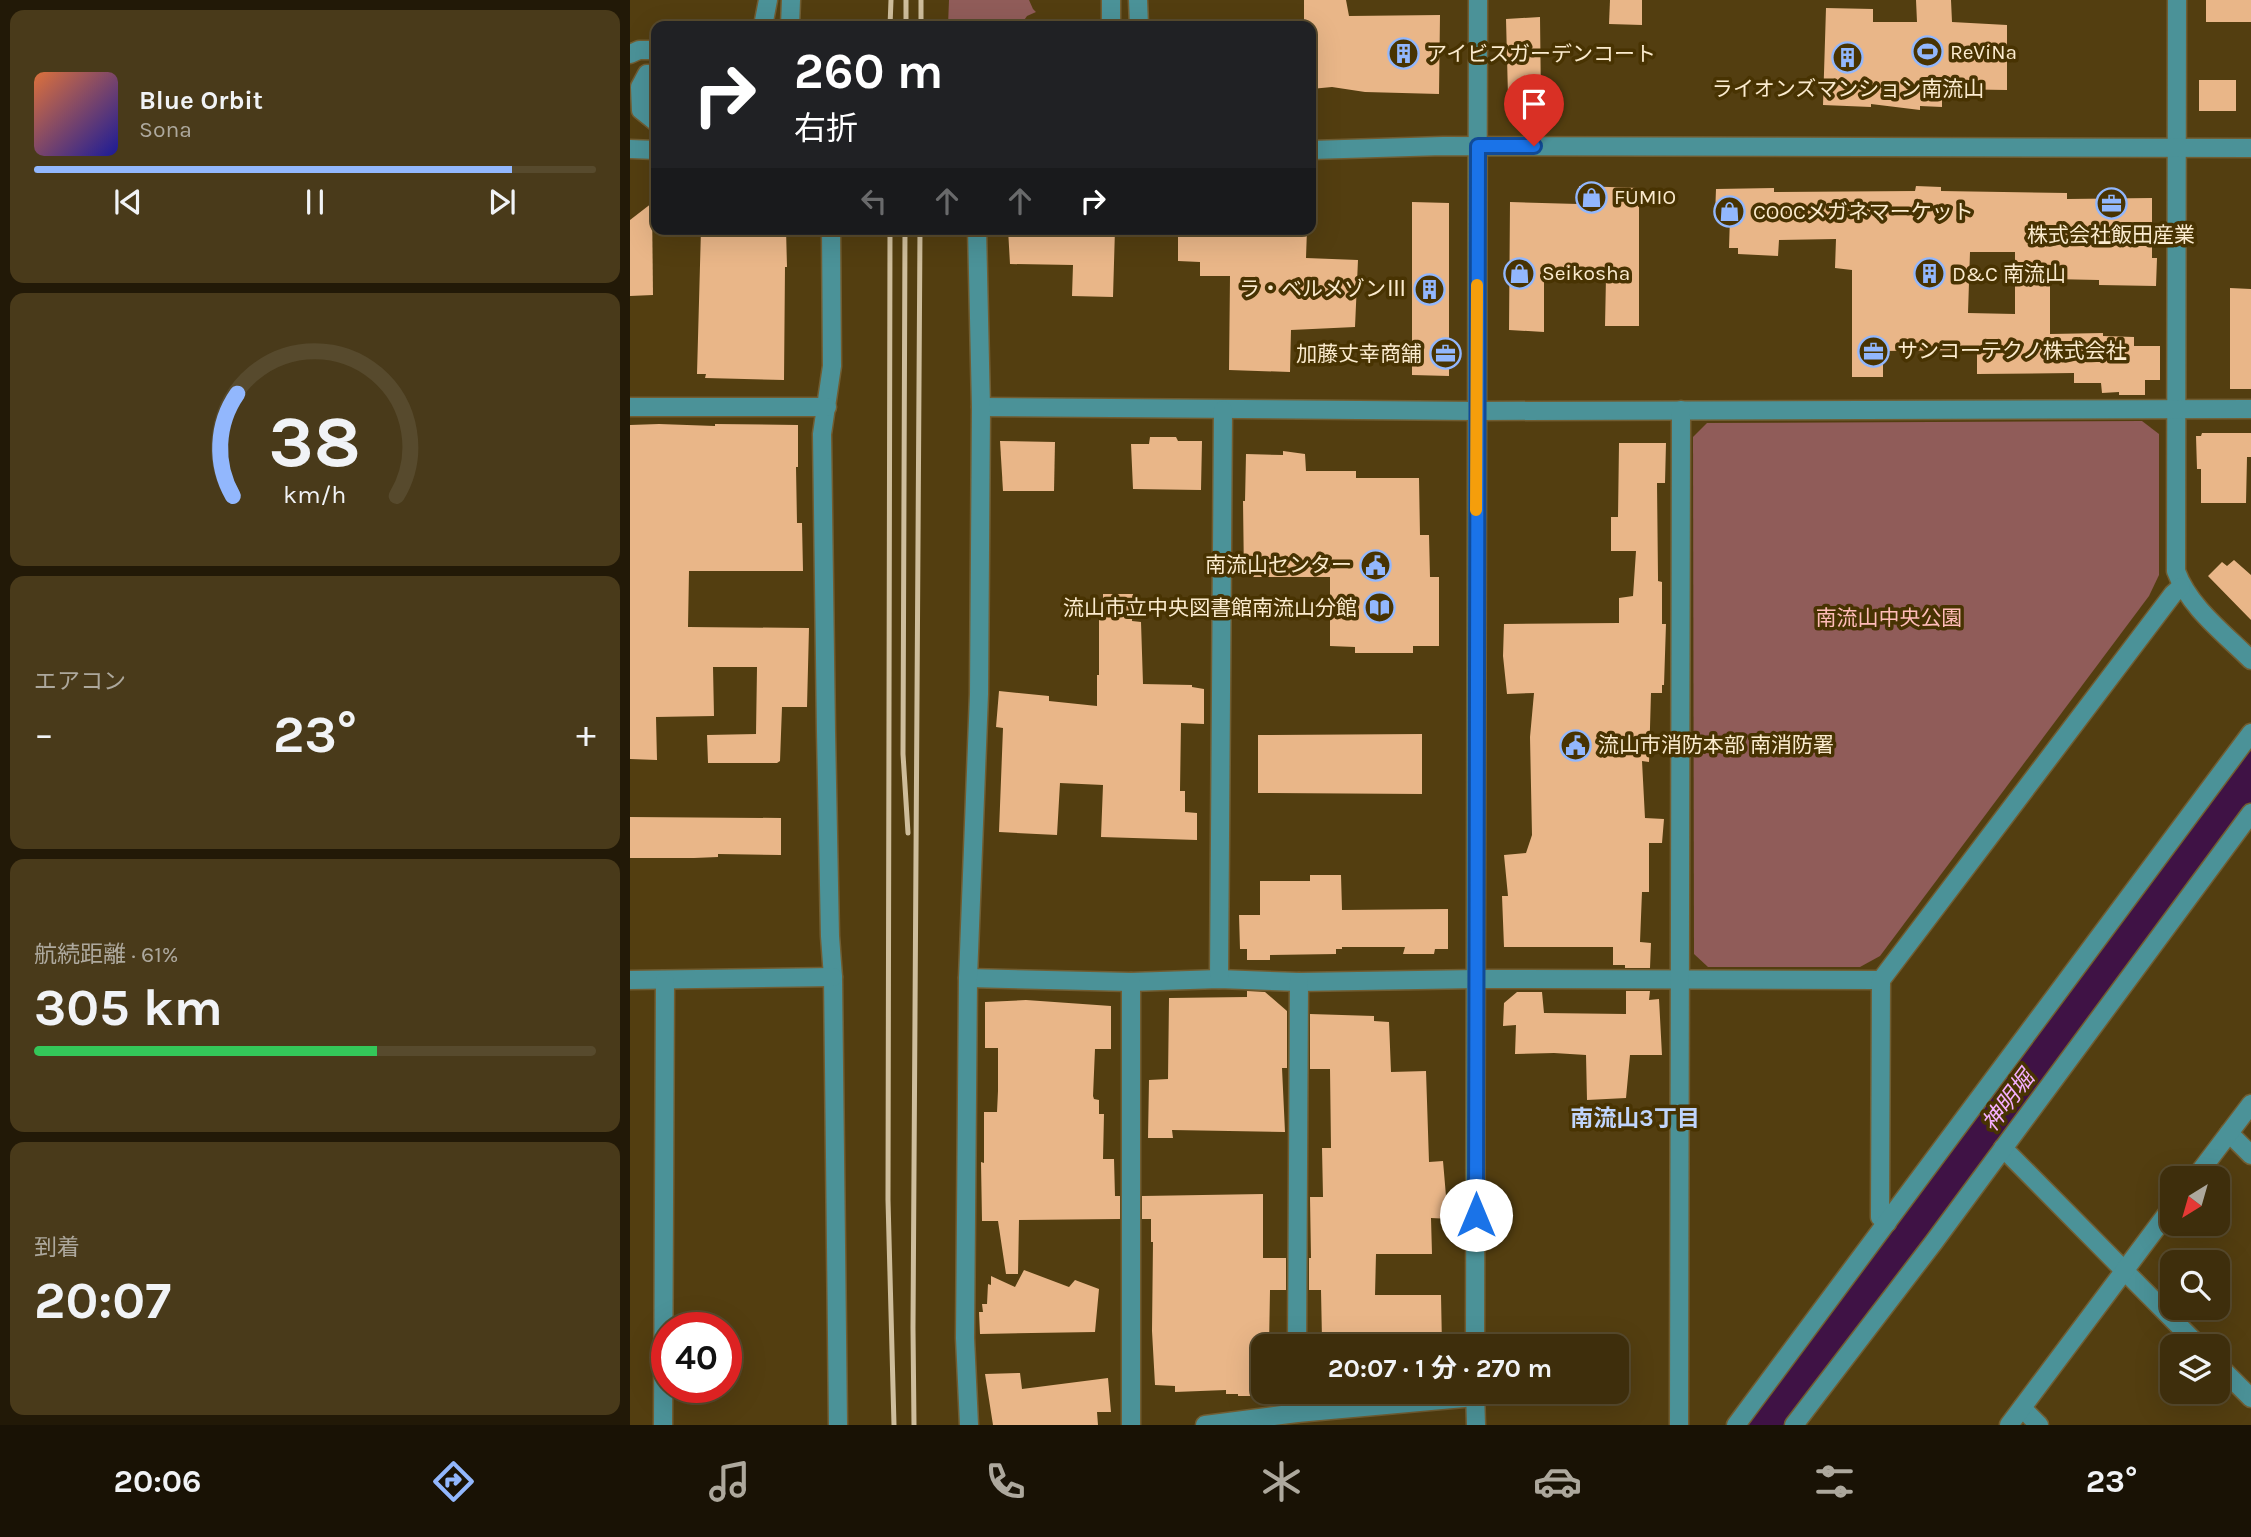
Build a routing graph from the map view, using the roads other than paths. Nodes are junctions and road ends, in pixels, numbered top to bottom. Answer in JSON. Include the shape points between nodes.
{"nodes":[{"id":1,"x":768,"y":0,"type":"edge"},
{"id":2,"x":791,"y":0,"type":"edge"},
{"id":3,"x":1111,"y":0,"type":"edge"},
{"id":4,"x":1138,"y":0,"type":"edge"},
{"id":5,"x":1478,"y":0,"type":"edge"},
{"id":6,"x":2177,"y":0,"type":"edge"},
{"id":7,"x":764,"y":21,"type":"edge"},
{"id":8,"x":790,"y":21,"type":"edge"},
{"id":9,"x":1111,"y":21,"type":"edge"},
{"id":10,"x":1139,"y":21,"type":"edge"},
{"id":11,"x":651,"y":74,"type":"edge"},
{"id":12,"x":651,"y":118,"type":"edge"},
{"id":13,"x":1478,"y":146,"type":"junction"},
{"id":14,"x":2176,"y":148,"type":"junction"},
{"id":15,"x":2251,"y":148,"type":"edge"},
{"id":16,"x":630,"y":149,"type":"edge"},
{"id":17,"x":651,"y":150,"type":"edge"},
{"id":18,"x":1316,"y":150,"type":"edge"},
{"id":19,"x":831,"y":235,"type":"edge"},
{"id":20,"x":977,"y":235,"type":"edge"},
{"id":21,"x":630,"y":407,"type":"edge"},
{"id":22,"x":827,"y":407,"type":"junction"},
{"id":23,"x":981,"y":407,"type":"junction"},
{"id":24,"x":2175,"y":408,"type":"junction"},
{"id":25,"x":2251,"y":409,"type":"edge"},
{"id":26,"x":1223,"y":410,"type":"junction"},
{"id":27,"x":1681,"y":410,"type":"junction"},
{"id":28,"x":1476,"y":411,"type":"junction"},
{"id":29,"x":2181,"y":587,"type":"junction"},
{"id":30,"x":2251,"y":660,"type":"edge"},
{"id":31,"x":2251,"y":733,"type":"edge"},
{"id":32,"x":2251,"y":813,"type":"edge"},
{"id":33,"x":833,"y":977,"type":"junction"},
{"id":34,"x":968,"y":978,"type":"junction"},
{"id":35,"x":1219,"y":979,"type":"junction"},
{"id":36,"x":1477,"y":979,"type":"junction"},
{"id":37,"x":630,"y":980,"type":"edge"},
{"id":38,"x":1881,"y":980,"type":"junction"},
{"id":39,"x":665,"y":981,"type":"junction"},
{"id":40,"x":1679,"y":981,"type":"junction"},
{"id":41,"x":1131,"y":982,"type":"junction"},
{"id":42,"x":1299,"y":982,"type":"junction"},
{"id":43,"x":2251,"y":1104,"type":"edge"},
{"id":44,"x":2229,"y":1133,"type":"junction"},
{"id":45,"x":2003,"y":1147,"type":"junction"},
{"id":46,"x":2251,"y":1155,"type":"edge"},
{"id":47,"x":2204,"y":1166,"type":"edge"},
{"id":48,"x":2160,"y":1222,"type":"edge"},
{"id":49,"x":1887,"y":1223,"type":"junction"},
{"id":50,"x":2124,"y":1269,"type":"junction"},
{"id":51,"x":1297,"y":1334,"type":"edge"},
{"id":52,"x":1475,"y":1334,"type":"edge"},
{"id":53,"x":2187,"y":1334,"type":"edge"},
{"id":54,"x":2230,"y":1377,"type":"edge"},
{"id":55,"x":2251,"y":1398,"type":"edge"},
{"id":56,"x":1297,"y":1404,"type":"edge"},
{"id":57,"x":1381,"y":1404,"type":"edge"},
{"id":58,"x":1475,"y":1404,"type":"edge"},
{"id":59,"x":2022,"y":1408,"type":"junction"},
{"id":60,"x":1297,"y":1413,"type":"junction"},
{"id":61,"x":663,"y":1425,"type":"edge"},
{"id":62,"x":838,"y":1425,"type":"edge"},
{"id":63,"x":969,"y":1425,"type":"edge"},
{"id":64,"x":1131,"y":1425,"type":"edge"},
{"id":65,"x":1205,"y":1425,"type":"edge"},
{"id":66,"x":1476,"y":1425,"type":"edge"},
{"id":67,"x":1679,"y":1425,"type":"edge"},
{"id":68,"x":1736,"y":1425,"type":"edge"},
{"id":69,"x":1794,"y":1425,"type":"edge"},
{"id":70,"x":2009,"y":1425,"type":"edge"},
{"id":71,"x":2039,"y":1425,"type":"edge"}],
"edges":[{"from":1,"to":7,"type":"street"},
{"from":2,"to":8,"type":"street"},
{"from":3,"to":9,"type":"street"},
{"from":4,"to":10,"type":"street"},
{"from":5,"to":13,"type":"street"},
{"from":6,"to":14,"type":"street"},
{"from":11,"to":12,"type":"street","via":[[640,87],[641,110]]},
{"from":13,"to":14,"type":"street"},
{"from":13,"to":18,"type":"street"},
{"from":13,"to":28,"type":"street"},
{"from":14,"to":15,"type":"street"},
{"from":14,"to":24,"type":"street"},
{"from":16,"to":17,"type":"street"},
{"from":19,"to":22,"type":"street","via":[[832,366]]},
{"from":20,"to":23,"type":"street"},
{"from":21,"to":22,"type":"street"},
{"from":22,"to":33,"type":"street","via":[[822,434]]},
{"from":23,"to":26,"type":"street"},
{"from":23,"to":34,"type":"street","via":[[979,694]]},
{"from":24,"to":25,"type":"street"},
{"from":24,"to":27,"type":"street"},
{"from":24,"to":29,"type":"street","via":[[2176,570]]},
{"from":26,"to":28,"type":"street"},
{"from":26,"to":35,"type":"street"},
{"from":27,"to":28,"type":"street"},
{"from":27,"to":40,"type":"street"},
{"from":28,"to":36,"type":"street"},
{"from":29,"to":30,"type":"street"},
{"from":29,"to":38,"type":"street"},
{"from":31,"to":49,"type":"street"},
{"from":32,"to":45,"type":"street"},
{"from":33,"to":39,"type":"street"},
{"from":33,"to":62,"type":"street"},
{"from":34,"to":41,"type":"street"},
{"from":34,"to":63,"type":"street","via":[[965,1338]]},
{"from":35,"to":41,"type":"street"},
{"from":35,"to":42,"type":"street"},
{"from":36,"to":40,"type":"street"},
{"from":36,"to":42,"type":"street"},
{"from":36,"to":52,"type":"street"},
{"from":37,"to":39,"type":"street"},
{"from":38,"to":40,"type":"street"},
{"from":38,"to":49,"type":"street","via":[[1880,1217]]},
{"from":39,"to":61,"type":"street"},
{"from":40,"to":67,"type":"street"},
{"from":41,"to":64,"type":"street"},
{"from":42,"to":51,"type":"street"},
{"from":43,"to":44,"type":"street"},
{"from":44,"to":46,"type":"street"},
{"from":44,"to":47,"type":"street"},
{"from":45,"to":50,"type":"street"},
{"from":45,"to":69,"type":"street"},
{"from":48,"to":50,"type":"street"},
{"from":49,"to":68,"type":"street"},
{"from":50,"to":53,"type":"street"},
{"from":50,"to":59,"type":"street"},
{"from":54,"to":55,"type":"street"},
{"from":56,"to":60,"type":"street"},
{"from":57,"to":60,"type":"street"},
{"from":58,"to":66,"type":"street"},
{"from":59,"to":70,"type":"street"},
{"from":59,"to":71,"type":"street"},
{"from":60,"to":65,"type":"street"}]}
